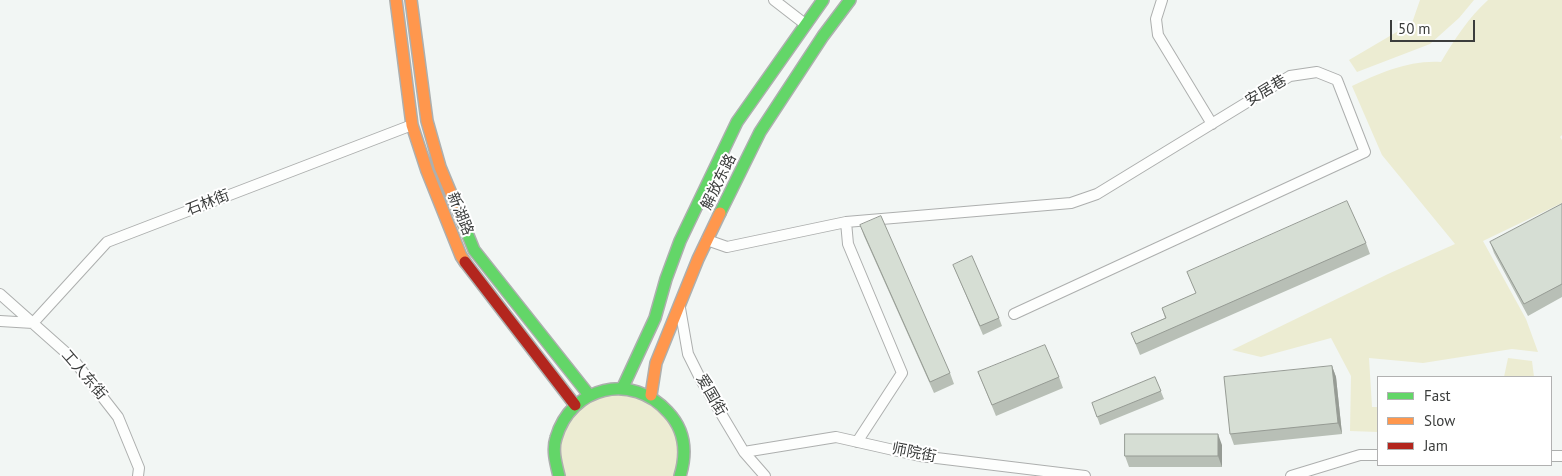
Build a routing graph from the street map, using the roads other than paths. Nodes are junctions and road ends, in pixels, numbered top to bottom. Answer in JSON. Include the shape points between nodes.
{"nodes":[{"id":1,"x":396,"y":0,"type":"edge"},
{"id":2,"x":411,"y":0,"type":"edge"},
{"id":3,"x":774,"y":0,"type":"edge"},
{"id":4,"x":824,"y":0,"type":"edge"},
{"id":5,"x":850,"y":0,"type":"edge"},
{"id":6,"x":1162,"y":0,"type":"edge"},
{"id":7,"x":805,"y":24,"type":"junction"},
{"id":8,"x":1212,"y":124,"type":"junction"},
{"id":9,"x":412,"y":125,"type":"junction"},
{"id":10,"x":846,"y":222,"type":"junction"},
{"id":11,"x":707,"y":240,"type":"junction"},
{"id":12,"x":0,"y":294,"type":"edge"},
{"id":13,"x":680,"y":305,"type":"junction"},
{"id":14,"x":1014,"y":314,"type":"dead end"},
{"id":15,"x":0,"y":321,"type":"edge"},
{"id":16,"x":33,"y":323,"type":"junction"},
{"id":17,"x":622,"y":388,"type":"junction"},
{"id":18,"x":589,"y":395,"type":"junction"},
{"id":19,"x":651,"y":395,"type":"junction"},
{"id":20,"x":575,"y":405,"type":"junction"},
{"id":21,"x":857,"y":442,"type":"junction"},
{"id":22,"x":744,"y":452,"type":"junction"},
{"id":23,"x":1377,"y":455,"type":"edge"},
{"id":24,"x":138,"y":476,"type":"edge"},
{"id":25,"x":559,"y":476,"type":"edge"},
{"id":26,"x":680,"y":476,"type":"edge"},
{"id":27,"x":765,"y":476,"type":"edge"},
{"id":28,"x":1085,"y":476,"type":"edge"},
{"id":29,"x":1291,"y":476,"type":"edge"}],
"edges":[{"from":1,"to":9,"type":"main road","name":"新湖路"},
{"from":2,"to":18,"type":"main road","name":"新湖路","via":[[427,121],[440,166],[474,250]]},
{"from":3,"to":7,"type":"street"},
{"from":4,"to":7,"type":"main road","name":"解放东路"},
{"from":5,"to":11,"type":"main road","name":"解放东路","via":[[760,132]]},
{"from":6,"to":8,"type":"street","via":[[1156,19],[1158,35]]},
{"from":7,"to":17,"type":"main road","name":"解放东路","via":[[737,122],[680,241],[655,318]]},
{"from":8,"to":10,"type":"street","name":"安居巷","via":[[1097,194],[1071,203]]},
{"from":8,"to":14,"type":"street","name":"安居巷","via":[[1290,76],[1317,72],[1337,80],[1365,152]]},
{"from":9,"to":16,"type":"street","name":"石林街","via":[[107,242]]},
{"from":9,"to":20,"type":"main road","name":"新湖路","via":[[461,256]]},
{"from":10,"to":11,"type":"street","name":"安居巷","via":[[727,247]]},
{"from":10,"to":21,"type":"street","via":[[848,244],[902,373]]},
{"from":11,"to":13,"type":"main road","name":"解放东路"},
{"from":12,"to":16,"type":"street","name":"工人东街"},
{"from":13,"to":19,"type":"main road","name":"解放东路","via":[[656,363]]},
{"from":13,"to":22,"type":"street","name":"爱国街","via":[[688,354]]},
{"from":15,"to":16,"type":"street"},
{"from":16,"to":24,"type":"street","name":"工人东街","via":[[72,358],[118,416],[139,468]]},
{"from":17,"to":18,"type":"main road","via":[[605,389]]},
{"from":17,"to":19,"type":"main road"},
{"from":18,"to":20,"type":"main road"},
{"from":19,"to":26,"type":"main road","via":[[679,424],[684,444]]},
{"from":20,"to":25,"type":"main road","via":[[563,420],[556,439],[555,459]]},
{"from":21,"to":22,"type":"street","name":"师院街","via":[[836,437]]},
{"from":21,"to":28,"type":"street","name":"师院街","via":[[920,456]]},
{"from":22,"to":27,"type":"street","name":"爱国街"},
{"from":23,"to":29,"type":"street","via":[[1360,455]]}]}
